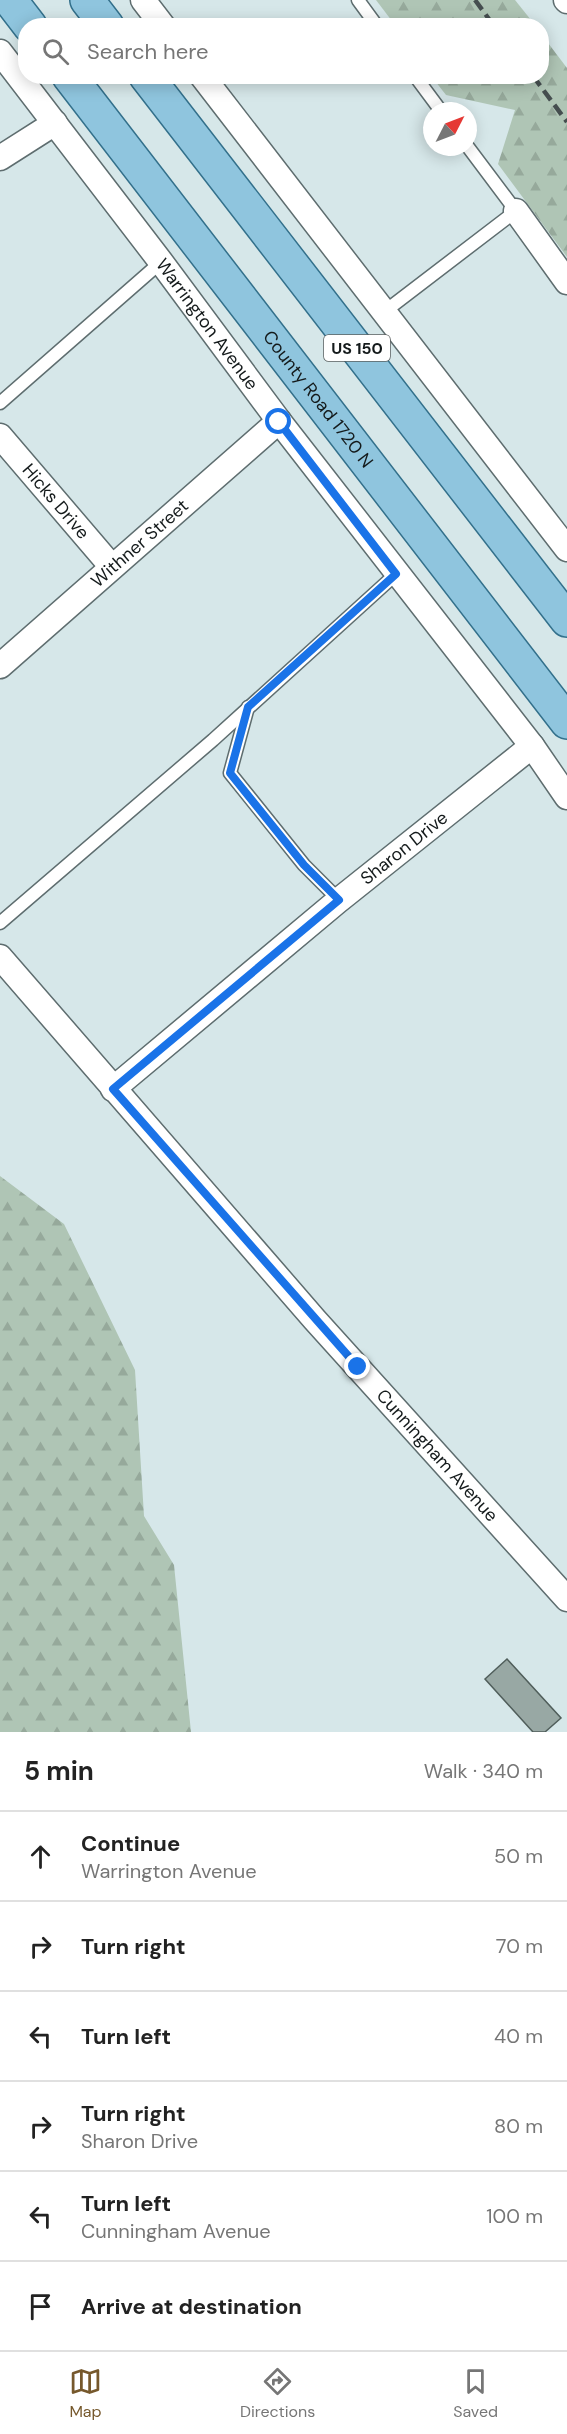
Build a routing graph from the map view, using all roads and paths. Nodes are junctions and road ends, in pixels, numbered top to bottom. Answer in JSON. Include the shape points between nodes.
{"nodes":[{"id":1,"x":10,"y":0,"type":"edge"},
{"id":2,"x":87,"y":0,"type":"edge"},
{"id":3,"x":143,"y":0,"type":"edge"},
{"id":4,"x":358,"y":0,"type":"edge"},
{"id":5,"x":24,"y":18,"type":"edge"},
{"id":6,"x":101,"y":18,"type":"edge"},
{"id":7,"x":157,"y":18,"type":"edge"},
{"id":8,"x":371,"y":18,"type":"edge"},
{"id":9,"x":0,"y":52,"type":"edge"},
{"id":10,"x":18,"y":75,"type":"edge"},
{"id":11,"x":25,"y":84,"type":"edge"},
{"id":12,"x":75,"y":84,"type":"edge"},
{"id":13,"x":152,"y":84,"type":"edge"},
{"id":14,"x":208,"y":84,"type":"edge"},
{"id":15,"x":421,"y":84,"type":"edge"},
{"id":16,"x":434,"y":102,"type":"edge"},
{"id":17,"x":55,"y":123,"type":"junction"},
{"id":18,"x":475,"y":156,"type":"edge"},
{"id":19,"x":0,"y":158,"type":"edge"},
{"id":20,"x":516,"y":211,"type":"junction"},
{"id":21,"x":161,"y":262,"type":"junction"},
{"id":22,"x":567,"y":282,"type":"edge"},
{"id":23,"x":384,"y":312,"type":"junction"},
{"id":24,"x":0,"y":403,"type":"edge"},
{"id":25,"x":279,"y":422,"type":"junction"},
{"id":26,"x":0,"y":436,"type":"edge"},
{"id":27,"x":567,"y":549,"type":"edge"},
{"id":28,"x":112,"y":567,"type":"junction"},
{"id":29,"x":396,"y":574,"type":"junction"},
{"id":30,"x":567,"y":620,"type":"edge"},
{"id":31,"x":0,"y":666,"type":"edge"},
{"id":32,"x":248,"y":707,"type":"junction"},
{"id":33,"x":567,"y":722,"type":"edge"},
{"id":34,"x":532,"y":746,"type":"junction"},
{"id":35,"x":567,"y":797,"type":"edge"},
{"id":36,"x":339,"y":900,"type":"junction"},
{"id":37,"x":0,"y":923,"type":"edge"},
{"id":38,"x":0,"y":957,"type":"edge"},
{"id":39,"x":113,"y":1089,"type":"junction"},
{"id":40,"x":567,"y":1599,"type":"edge"}],
"edges":[{"from":1,"to":5,"type":"main road"},
{"from":2,"to":6,"type":"main road"},
{"from":3,"to":7,"type":"street"},
{"from":4,"to":8,"type":"lane"},
{"from":9,"to":10,"type":"street","name":"Warrington Avenue"},
{"from":11,"to":17,"type":"street","name":"Warrington Avenue"},
{"from":12,"to":33,"type":"main road","name":"County Road 1720 N"},
{"from":13,"to":30,"type":"main road","number":"US 150"},
{"from":14,"to":23,"type":"street"},
{"from":15,"to":16,"type":"lane"},
{"from":17,"to":19,"type":"street"},
{"from":17,"to":21,"type":"street","name":"Warrington Avenue"},
{"from":18,"to":20,"type":"lane"},
{"from":20,"to":22,"type":"street"},
{"from":20,"to":23,"type":"lane"},
{"from":21,"to":24,"type":"lane"},
{"from":21,"to":25,"type":"street","name":"Warrington Avenue"},
{"from":23,"to":27,"type":"street"},
{"from":25,"to":28,"type":"street","name":"Withner Street"},
{"from":25,"to":29,"type":"street","name":"Warrington Avenue"},
{"from":26,"to":28,"type":"street","name":"Hicks Drive"},
{"from":28,"to":31,"type":"street","name":"Withner Street"},
{"from":29,"to":32,"type":"lane"},
{"from":29,"to":34,"type":"street","name":"Warrington Avenue"},
{"from":32,"to":36,"type":"lane","via":[[230,773],[304,865]]},
{"from":32,"to":37,"type":"lane"},
{"from":34,"to":35,"type":"street","name":"Warrington Avenue"},
{"from":34,"to":36,"type":"street","name":"Sharon Drive"},
{"from":36,"to":39,"type":"street","name":"Sharon Drive"},
{"from":38,"to":39,"type":"street","name":"Cunningham Avenue"},
{"from":39,"to":40,"type":"street","name":"Cunningham Avenue"}]}
